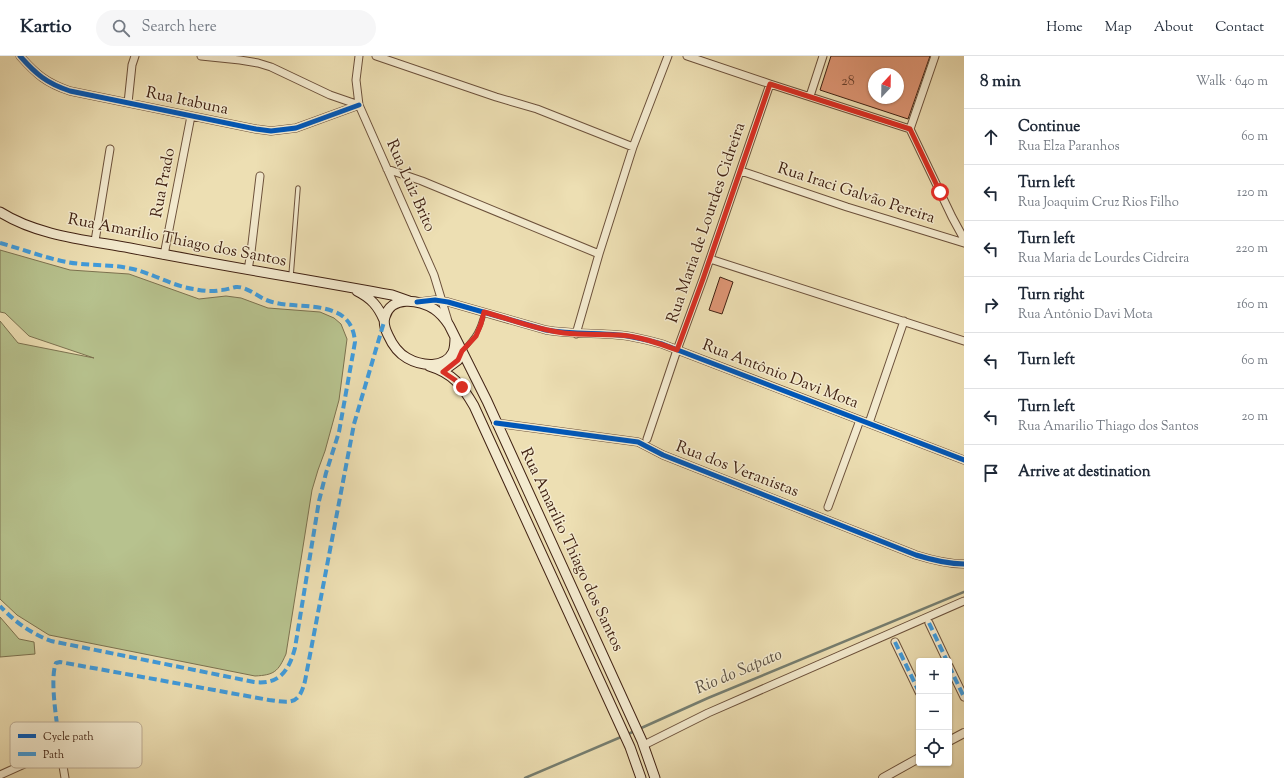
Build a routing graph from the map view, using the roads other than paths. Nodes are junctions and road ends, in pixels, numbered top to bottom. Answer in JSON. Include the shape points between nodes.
{"nodes":[{"id":1,"x":20,"y":56,"type":"edge"},
{"id":2,"x":136,"y":56,"type":"edge"},
{"id":3,"x":201,"y":56,"type":"edge"},
{"id":4,"x":359,"y":56,"type":"edge"},
{"id":5,"x":376,"y":56,"type":"edge"},
{"id":6,"x":668,"y":56,"type":"edge"},
{"id":7,"x":688,"y":56,"type":"edge"},
{"id":8,"x":823,"y":56,"type":"edge"},
{"id":9,"x":935,"y":56,"type":"edge"},
{"id":10,"x":240,"y":58,"type":"edge"},
{"id":11,"x":770,"y":84,"type":"junction"},
{"id":12,"x":810,"y":96,"type":"junction"},
{"id":13,"x":128,"y":103,"type":"junction"},
{"id":14,"x":359,"y":105,"type":"junction"},
{"id":15,"x":190,"y":116,"type":"junction"},
{"id":16,"x":910,"y":129,"type":"junction"},
{"id":17,"x":634,"y":147,"type":"junction"},
{"id":18,"x":110,"y":149,"type":"dead end"},
{"id":19,"x":387,"y":169,"type":"junction"},
{"id":20,"x":741,"y":171,"type":"junction"},
{"id":21,"x":260,"y":176,"type":"dead end"},
{"id":22,"x":298,"y":188,"type":"dead end"},
{"id":23,"x":0,"y":212,"type":"edge"},
{"id":24,"x":964,"y":239,"type":"edge"},
{"id":25,"x":95,"y":242,"type":"junction"},
{"id":26,"x":964,"y":243,"type":"edge"},
{"id":27,"x":600,"y":254,"type":"junction"},
{"id":28,"x":164,"y":255,"type":"junction"},
{"id":29,"x":710,"y":259,"type":"junction"},
{"id":30,"x":248,"y":270,"type":"junction"},
{"id":31,"x":291,"y":277,"type":"junction"},
{"id":32,"x":352,"y":288,"type":"junction"},
{"id":33,"x":441,"y":301,"type":"junction"},
{"id":34,"x":414,"y":302,"type":"junction"},
{"id":35,"x":484,"y":312,"type":"junction"},
{"id":36,"x":384,"y":320,"type":"junction"},
{"id":37,"x":904,"y":321,"type":"junction"},
{"id":38,"x":449,"y":325,"type":"junction"},
{"id":39,"x":576,"y":334,"type":"junction"},
{"id":40,"x":455,"y":336,"type":"junction"},
{"id":41,"x":964,"y":341,"type":"edge"},
{"id":42,"x":677,"y":350,"type":"junction"},
{"id":43,"x":462,"y":351,"type":"junction"},
{"id":44,"x":426,"y":364,"type":"junction"},
{"id":45,"x":443,"y":372,"type":"junction"},
{"id":46,"x":860,"y":420,"type":"junction"},
{"id":47,"x":496,"y":423,"type":"junction"},
{"id":48,"x":869,"y":423,"type":"junction"},
{"id":49,"x":647,"y":439,"type":"dead end"},
{"id":50,"x":964,"y":460,"type":"edge"},
{"id":51,"x":828,"y":507,"type":"dead end"},
{"id":52,"x":964,"y":564,"type":"edge"},
{"id":53,"x":964,"y":601,"type":"edge"},
{"id":54,"x":929,"y":623,"type":"dead end"},
{"id":55,"x":895,"y":642,"type":"dead end"},
{"id":56,"x":946,"y":658,"type":"edge"},
{"id":57,"x":952,"y":672,"type":"edge"},
{"id":58,"x":916,"y":686,"type":"edge"},
{"id":59,"x":964,"y":697,"type":"edge"},
{"id":60,"x":964,"y":733,"type":"edge"},
{"id":61,"x":952,"y":739,"type":"edge"},
{"id":62,"x":643,"y":743,"type":"junction"},
{"id":63,"x":916,"y":760,"type":"edge"},
{"id":64,"x":16,"y":768,"type":"edge"},
{"id":65,"x":63,"y":768,"type":"edge"},
{"id":66,"x":0,"y":775,"type":"edge"},
{"id":67,"x":65,"y":778,"type":"edge"},
{"id":68,"x":641,"y":778,"type":"edge"},
{"id":69,"x":655,"y":778,"type":"edge"},
{"id":70,"x":883,"y":778,"type":"edge"}],
"edges":[{"from":1,"to":13,"type":"street","name":"Rua Itabuna","via":[[34,72],[57,87]]},
{"from":2,"to":13,"type":"street","via":[[132,65]]},
{"from":3,"to":10,"type":"street"},
{"from":4,"to":14,"type":"street","name":"Rua Luiz Brito","via":[[356,80]]},
{"from":5,"to":17,"type":"street","via":[[537,109]]},
{"from":6,"to":17,"type":"street"},
{"from":7,"to":11,"type":"street"},
{"from":8,"to":12,"type":"street"},
{"from":9,"to":16,"type":"street"},
{"from":10,"to":14,"type":"street","via":[[272,68],[330,95]]},
{"from":11,"to":12,"type":"street"},
{"from":11,"to":20,"type":"street","name":"Rua Maria de Lourdes Cidreira"},
{"from":12,"to":16,"type":"street"},
{"from":13,"to":15,"type":"street","name":"Rua Itabuna"},
{"from":14,"to":15,"type":"street","name":"Rua Itabuna","via":[[296,128],[271,131]]},
{"from":14,"to":19,"type":"street","name":"Rua Luiz Brito"},
{"from":15,"to":28,"type":"street","name":"Rua Prado"},
{"from":16,"to":24,"type":"street"},
{"from":17,"to":27,"type":"street"},
{"from":18,"to":25,"type":"street"},
{"from":19,"to":27,"type":"street"},
{"from":19,"to":33,"type":"street","name":"Rua Luiz Brito","via":[[434,275]]},
{"from":20,"to":26,"type":"street","name":"Rua Iraci Galvão Pereira"},
{"from":20,"to":29,"type":"street","name":"Rua Maria de Lourdes Cidreira"},
{"from":21,"to":30,"type":"street"},
{"from":22,"to":31,"type":"lane"},
{"from":23,"to":25,"type":"main road","name":"Rua Amarilio Thiago dos Santos","via":[[24,225]]},
{"from":25,"to":28,"type":"main road","name":"Rua Amarilio Thiago dos Santos"},
{"from":27,"to":39,"type":"street"},
{"from":28,"to":30,"type":"main road","name":"Rua Amarilio Thiago dos Santos"},
{"from":29,"to":37,"type":"street"},
{"from":29,"to":42,"type":"street","name":"Rua Maria de Lourdes Cidreira"},
{"from":30,"to":31,"type":"main road","name":"Rua Amarilio Thiago dos Santos"},
{"from":31,"to":32,"type":"main road","name":"Rua Amarilio Thiago dos Santos"},
{"from":32,"to":34,"type":"main road","name":"Rua Amarilio Thiago dos Santos"},
{"from":32,"to":36,"type":"main road","name":"Rua Amarilio Thiago dos Santos","via":[[375,303]]},
{"from":33,"to":34,"type":"street","name":"Rua Antônio Davi Mota"},
{"from":33,"to":35,"type":"street","name":"Rua Antônio Davi Mota"},
{"from":33,"to":38,"type":"street","name":"Rua Luiz Brito"},
{"from":34,"to":36,"type":"main road","via":[[403,301],[393,306],[388,310]]},
{"from":34,"to":38,"type":"main road","via":[[435,310]]},
{"from":35,"to":39,"type":"street","name":"Rua Antônio Davi Mota","via":[[546,330]]},
{"from":35,"to":43,"type":"lane","via":[[476,336]]},
{"from":36,"to":44,"type":"main road","via":[[386,332],[395,347],[406,358]]},
{"from":37,"to":41,"type":"street"},
{"from":37,"to":48,"type":"street"},
{"from":38,"to":40,"type":"main road"},
{"from":39,"to":42,"type":"street","name":"Rua Antônio Davi Mota","via":[[633,337]]},
{"from":40,"to":43,"type":"main road","name":"Rua Amarilio Thiago dos Santos"},
{"from":40,"to":44,"type":"main road","via":[[453,351],[446,361]]},
{"from":42,"to":46,"type":"street","name":"Rua Antônio Davi Mota"},
{"from":42,"to":49,"type":"street","name":"Rua Maria de Lourdes Cidreira"},
{"from":43,"to":45,"type":"main road","via":[[458,360]]},
{"from":43,"to":47,"type":"main road","name":"Rua Amarilio Thiago dos Santos"},
{"from":44,"to":45,"type":"main road","name":"Rua Amarilio Thiago dos Santos"},
{"from":45,"to":68,"type":"main road","name":"Rua Amarilio Thiago dos Santos","via":[[462,387],[474,406],[630,746]]},
{"from":46,"to":48,"type":"street","name":"Rua Antônio Davi Mota"},
{"from":46,"to":51,"type":"street"},
{"from":47,"to":52,"type":"street","name":"Rua dos Veranistas","via":[[638,442],[663,455],[916,555],[949,564]]},
{"from":47,"to":62,"type":"main road","name":"Rua Amarilio Thiago dos Santos"},
{"from":48,"to":50,"type":"street","name":"Rua Antônio Davi Mota"},
{"from":53,"to":62,"type":"street"},
{"from":54,"to":56,"type":"street"},
{"from":55,"to":58,"type":"street"},
{"from":57,"to":59,"type":"street"},
{"from":60,"to":61,"type":"street"},
{"from":62,"to":69,"type":"main road","name":"Rua Amarilio Thiago dos Santos"},
{"from":63,"to":70,"type":"street"},
{"from":64,"to":66,"type":"street"},
{"from":65,"to":67,"type":"street"}]}
